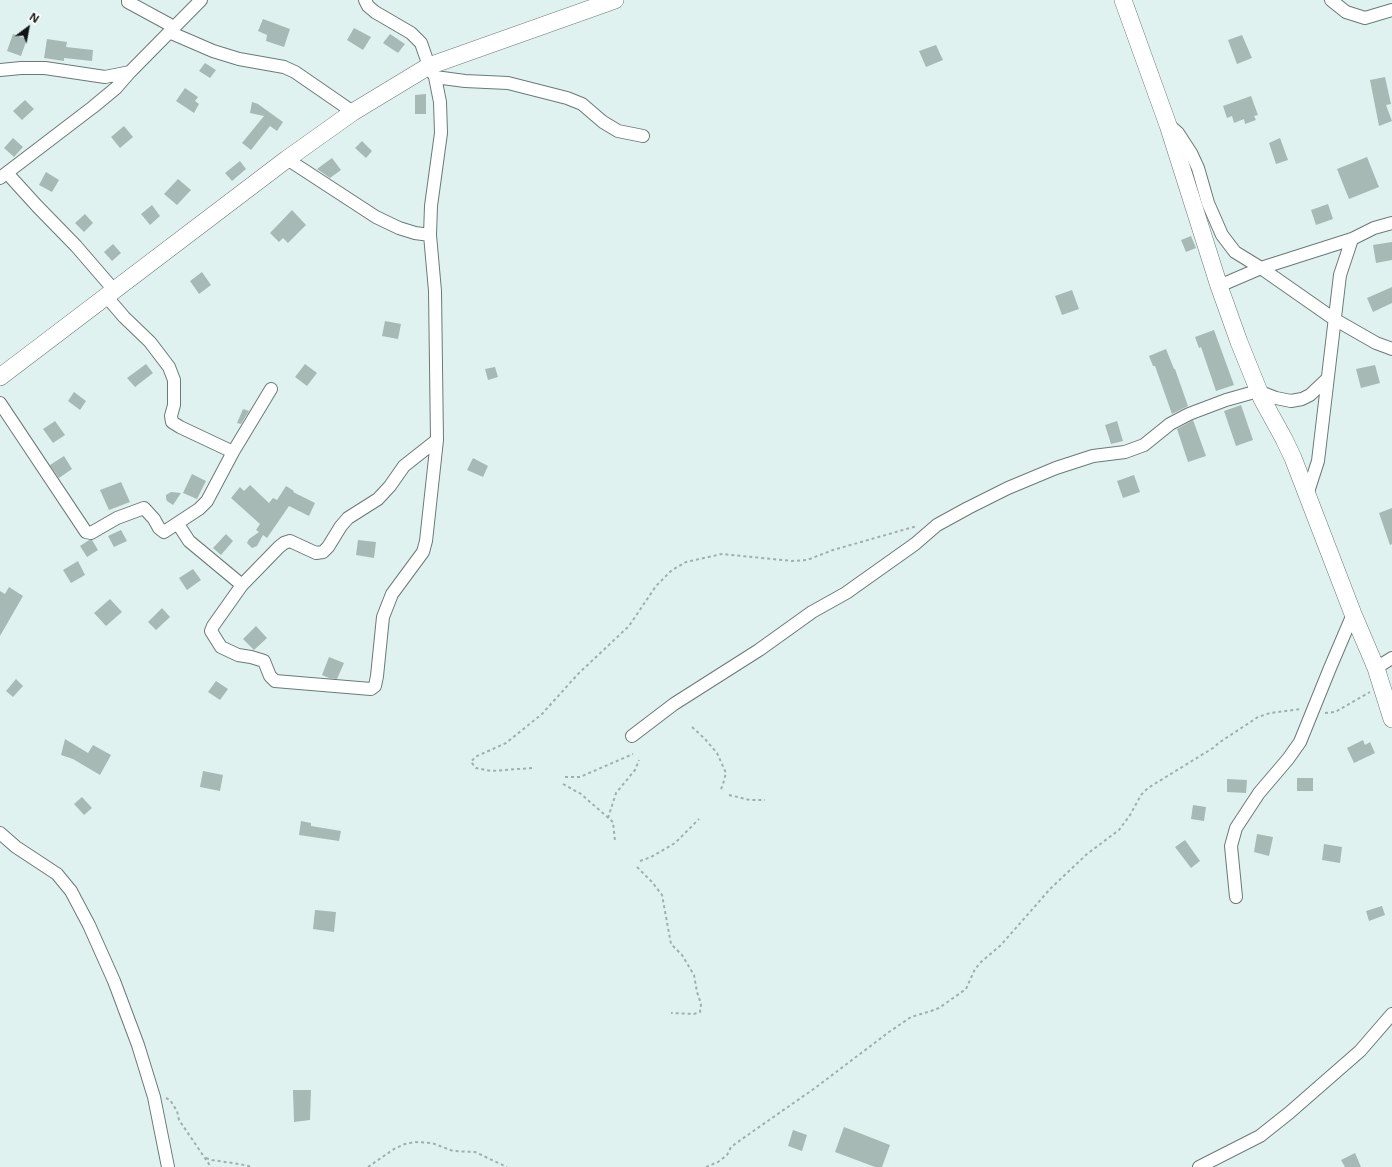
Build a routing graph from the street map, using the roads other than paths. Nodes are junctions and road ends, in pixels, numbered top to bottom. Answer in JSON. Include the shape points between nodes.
{"nodes":[{"id":1,"x":128,"y":0,"type":"edge"},
{"id":2,"x":201,"y":0,"type":"edge"},
{"id":3,"x":365,"y":0,"type":"edge"},
{"id":4,"x":615,"y":0,"type":"edge"},
{"id":5,"x":1123,"y":0,"type":"edge"},
{"id":6,"x":1331,"y":0,"type":"edge"},
{"id":7,"x":1392,"y":10,"type":"edge"},
{"id":8,"x":171,"y":29,"type":"junction"},
{"id":9,"x":0,"y":70,"type":"edge"},
{"id":10,"x":432,"y":71,"type":"junction"},
{"id":11,"x":130,"y":72,"type":"junction"},
{"id":12,"x":353,"y":112,"type":"junction"},
{"id":13,"x":1168,"y":125,"type":"junction"},
{"id":14,"x":643,"y":136,"type":"dead end"},
{"id":15,"x":287,"y":159,"type":"junction"},
{"id":16,"x":4,"y":175,"type":"edge"},
{"id":17,"x":1392,"y":223,"type":"edge"},
{"id":18,"x":430,"y":234,"type":"junction"},
{"id":19,"x":1352,"y":239,"type":"junction"},
{"id":20,"x":1261,"y":268,"type":"junction"},
{"id":21,"x":1219,"y":286,"type":"junction"},
{"id":22,"x":110,"y":293,"type":"junction"},
{"id":23,"x":1334,"y":319,"type":"junction"},
{"id":24,"x":1392,"y":349,"type":"edge"},
{"id":25,"x":0,"y":377,"type":"edge"},
{"id":26,"x":1327,"y":378,"type":"junction"},
{"id":27,"x":271,"y":389,"type":"dead end"},
{"id":28,"x":1258,"y":391,"type":"junction"},
{"id":29,"x":0,"y":403,"type":"edge"},
{"id":30,"x":437,"y":440,"type":"junction"},
{"id":31,"x":233,"y":452,"type":"junction"},
{"id":32,"x":1307,"y":495,"type":"junction"},
{"id":33,"x":178,"y":524,"type":"junction"},
{"id":34,"x":242,"y":585,"type":"junction"},
{"id":35,"x":1354,"y":614,"type":"junction"},
{"id":36,"x":1392,"y":658,"type":"edge"},
{"id":37,"x":1376,"y":668,"type":"junction"},
{"id":38,"x":1392,"y":719,"type":"edge"},
{"id":39,"x":632,"y":736,"type":"dead end"},
{"id":40,"x":0,"y":833,"type":"edge"},
{"id":41,"x":1236,"y":897,"type":"dead end"},
{"id":42,"x":1392,"y":1014,"type":"edge"},
{"id":43,"x":168,"y":1167,"type":"edge"},
{"id":44,"x":1199,"y":1167,"type":"edge"}],
"edges":[{"from":1,"to":8,"type":"street"},
{"from":2,"to":8,"type":"street"},
{"from":3,"to":10,"type":"street","via":[[375,12],[411,33],[421,43]]},
{"from":4,"to":10,"type":"street"},
{"from":5,"to":13,"type":"street"},
{"from":6,"to":7,"type":"street","via":[[1346,12],[1365,18]]},
{"from":8,"to":11,"type":"street"},
{"from":8,"to":12,"type":"street","via":[[213,51],[239,59],[284,67],[295,72]]},
{"from":9,"to":11,"type":"street","via":[[45,68],[105,77]]},
{"from":10,"to":12,"type":"street"},
{"from":10,"to":14,"type":"street","via":[[465,81],[508,84],[567,98],[582,104],[618,131]]},
{"from":10,"to":18,"type":"street","via":[[440,102],[441,133],[431,206]]},
{"from":11,"to":16,"type":"street","via":[[116,88],[93,107]]},
{"from":12,"to":15,"type":"street"},
{"from":13,"to":20,"type":"street","via":[[1178,133],[1191,153],[1222,235],[1235,252]]},
{"from":13,"to":21,"type":"street"},
{"from":15,"to":18,"type":"street","via":[[376,217],[399,228]]},
{"from":15,"to":22,"type":"street"},
{"from":16,"to":22,"type":"street","via":[[76,246]]},
{"from":17,"to":19,"type":"street","via":[[1374,228]]},
{"from":18,"to":30,"type":"street","via":[[435,291]]},
{"from":19,"to":20,"type":"street"},
{"from":19,"to":23,"type":"street","via":[[1340,275]]},
{"from":20,"to":21,"type":"street"},
{"from":20,"to":23,"type":"street"},
{"from":21,"to":28,"type":"street"},
{"from":22,"to":25,"type":"street"},
{"from":22,"to":31,"type":"street","via":[[124,317],[150,342],[169,367],[174,380],[172,422]]},
{"from":23,"to":24,"type":"street","via":[[1376,343]]},
{"from":23,"to":26,"type":"street"},
{"from":26,"to":28,"type":"street","via":[[1302,399],[1276,398]]},
{"from":26,"to":32,"type":"street","via":[[1318,461]]},
{"from":27,"to":31,"type":"street"},
{"from":28,"to":32,"type":"street","via":[[1284,439]]},
{"from":28,"to":39,"type":"street","via":[[1189,414],[1170,424],[1144,444],[1125,452],[1093,456],[1056,468],[961,511],[937,525],[915,544],[846,593],[812,612],[759,650],[674,704]]},
{"from":29,"to":33,"type":"street","via":[[86,532],[91,533],[117,518],[144,508],[164,532]]},
{"from":30,"to":34,"type":"street","via":[[404,466],[378,499],[348,518],[323,552],[316,553],[290,541],[284,543]]},
{"from":30,"to":34,"type":"street","via":[[426,541],[423,552],[392,594],[383,617],[377,676],[375,686],[371,689],[275,681],[264,661],[238,655],[221,647],[211,631]]},
{"from":31,"to":33,"type":"street","via":[[207,501]]},
{"from":32,"to":35,"type":"street"},
{"from":33,"to":34,"type":"street","via":[[189,540]]},
{"from":35,"to":37,"type":"street"},
{"from":35,"to":41,"type":"street","via":[[1300,742],[1259,793],[1236,828],[1232,846]]},
{"from":36,"to":37,"type":"street"},
{"from":37,"to":38,"type":"street"},
{"from":40,"to":43,"type":"street","via":[[56,874],[71,891],[90,925],[114,981],[154,1094]]},
{"from":42,"to":44,"type":"street","via":[[1360,1051],[1260,1136]]}]}
